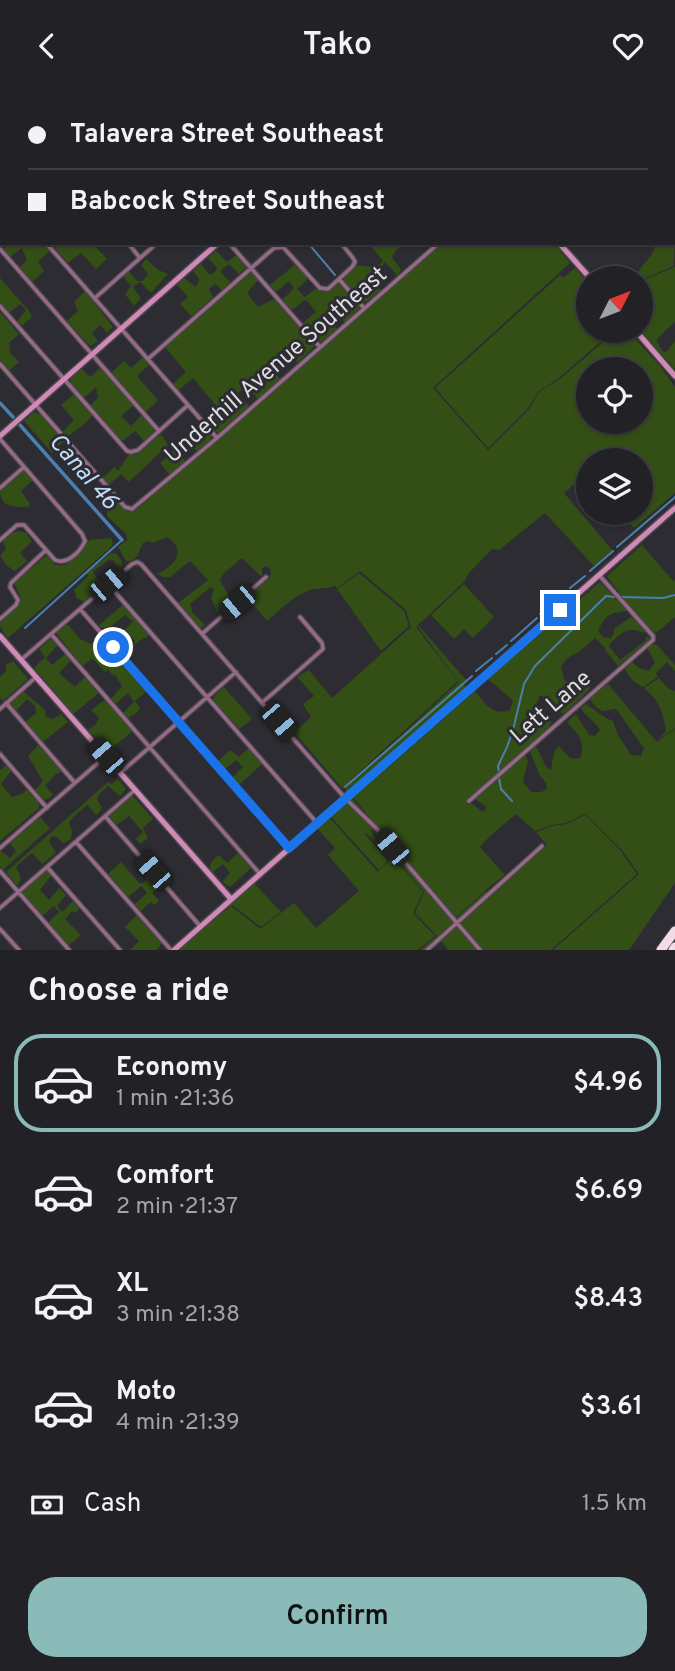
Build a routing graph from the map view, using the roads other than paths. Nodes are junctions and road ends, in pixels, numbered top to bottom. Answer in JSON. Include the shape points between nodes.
{"nodes":[{"id":1,"x":48,"y":245,"type":"edge"},
{"id":2,"x":130,"y":245,"type":"edge"},
{"id":3,"x":155,"y":245,"type":"edge"},
{"id":4,"x":216,"y":245,"type":"edge"},
{"id":5,"x":231,"y":245,"type":"edge"},
{"id":6,"x":343,"y":245,"type":"edge"},
{"id":7,"x":437,"y":245,"type":"edge"},
{"id":8,"x":561,"y":245,"type":"edge"},
{"id":9,"x":0,"y":248,"type":"edge"},
{"id":10,"x":141,"y":258,"type":"junction"},
{"id":11,"x":579,"y":266,"type":"edge"},
{"id":12,"x":251,"y":268,"type":"junction"},
{"id":13,"x":340,"y":279,"type":"junction"},
{"id":14,"x":95,"y":298,"type":"junction"},
{"id":15,"x":0,"y":306,"type":"edge"},
{"id":16,"x":364,"y":308,"type":"junction"},
{"id":17,"x":121,"y":329,"type":"junction"},
{"id":18,"x":646,"y":343,"type":"edge"},
{"id":19,"x":320,"y":347,"type":"junction"},
{"id":20,"x":92,"y":354,"type":"junction"},
{"id":21,"x":148,"y":359,"type":"junction"},
{"id":22,"x":0,"y":364,"type":"edge"},
{"id":23,"x":675,"y":376,"type":"edge"},
{"id":24,"x":64,"y":379,"type":"junction"},
{"id":25,"x":35,"y":405,"type":"junction"},
{"id":26,"x":188,"y":405,"type":"junction"},
{"id":27,"x":159,"y":431,"type":"junction"},
{"id":28,"x":0,"y":437,"type":"edge"},
{"id":29,"x":217,"y":438,"type":"junction"},
{"id":30,"x":24,"y":467,"type":"junction"},
{"id":31,"x":0,"y":488,"type":"edge"},
{"id":32,"x":675,"y":508,"type":"edge"},
{"id":33,"x":0,"y":540,"type":"edge"},
{"id":34,"x":46,"y":550,"type":"junction"},
{"id":35,"x":598,"y":575,"type":"junction"},
{"id":36,"x":266,"y":577,"type":"dead end"},
{"id":37,"x":108,"y":584,"type":"junction"},
{"id":38,"x":79,"y":609,"type":"junction"},
{"id":39,"x":300,"y":617,"type":"dead end"},
{"id":40,"x":0,"y":619,"type":"edge"},
{"id":41,"x":202,"y":633,"type":"junction"},
{"id":42,"x":51,"y":634,"type":"junction"},
{"id":43,"x":0,"y":636,"type":"edge"},
{"id":44,"x":21,"y":660,"type":"junction"},
{"id":45,"x":236,"y":672,"type":"junction"},
{"id":46,"x":36,"y":677,"type":"junction"},
{"id":47,"x":207,"y":697,"type":"junction"},
{"id":48,"x":263,"y":702,"type":"junction"},
{"id":49,"x":6,"y":703,"type":"junction"},
{"id":50,"x":0,"y":709,"type":"edge"},
{"id":51,"x":178,"y":722,"type":"junction"},
{"id":52,"x":150,"y":748,"type":"junction"},
{"id":53,"x":0,"y":754,"type":"edge"},
{"id":54,"x":106,"y":756,"type":"junction"},
{"id":55,"x":120,"y":773,"type":"junction"},
{"id":56,"x":75,"y":783,"type":"junction"},
{"id":57,"x":135,"y":790,"type":"junction"},
{"id":58,"x":345,"y":798,"type":"junction"},
{"id":59,"x":469,"y":801,"type":"dead end"},
{"id":60,"x":47,"y":808,"type":"junction"},
{"id":61,"x":105,"y":816,"type":"junction"},
{"id":62,"x":317,"y":823,"type":"junction"},
{"id":63,"x":76,"y":842,"type":"junction"},
{"id":64,"x":542,"y":846,"type":"dead end"},
{"id":65,"x":0,"y":848,"type":"edge"},
{"id":66,"x":289,"y":848,"type":"junction"},
{"id":67,"x":47,"y":867,"type":"junction"},
{"id":68,"x":0,"y":871,"type":"edge"},
{"id":69,"x":260,"y":874,"type":"junction"},
{"id":70,"x":18,"y":892,"type":"junction"},
{"id":71,"x":231,"y":899,"type":"junction"},
{"id":72,"x":0,"y":908,"type":"edge"},
{"id":73,"x":457,"y":924,"type":"junction"},
{"id":74,"x":201,"y":927,"type":"junction"},
{"id":75,"x":0,"y":929,"type":"edge"},
{"id":76,"x":675,"y":931,"type":"edge"},
{"id":77,"x":19,"y":950,"type":"edge"},
{"id":78,"x":69,"y":950,"type":"edge"},
{"id":79,"x":120,"y":950,"type":"edge"},
{"id":80,"x":172,"y":950,"type":"edge"},
{"id":81,"x":427,"y":950,"type":"edge"},
{"id":82,"x":480,"y":950,"type":"edge"},
{"id":83,"x":661,"y":950,"type":"edge"}],
"edges":[{"from":1,"to":14,"type":"street"},
{"from":2,"to":10,"type":"street"},
{"from":3,"to":10,"type":"street"},
{"from":4,"to":17,"type":"street"},
{"from":5,"to":12,"type":"street"},
{"from":6,"to":13,"type":"street","via":[[355,262]]},
{"from":7,"to":16,"type":"street","name":"Underhill Avenue Southeast"},
{"from":8,"to":11,"type":"street"},
{"from":9,"to":20,"type":"street"},
{"from":10,"to":14,"type":"street"},
{"from":12,"to":13,"type":"street","via":[[279,246],[320,288],[328,289]]},
{"from":12,"to":19,"type":"street"},
{"from":12,"to":21,"type":"street"},
{"from":13,"to":16,"type":"street"},
{"from":14,"to":17,"type":"street"},
{"from":15,"to":24,"type":"street"},
{"from":16,"to":19,"type":"street","name":"Underhill Avenue Southeast"},
{"from":17,"to":20,"type":"street"},
{"from":17,"to":21,"type":"street"},
{"from":18,"to":23,"type":"street"},
{"from":19,"to":29,"type":"street","name":"Underhill Avenue Southeast"},
{"from":20,"to":24,"type":"street"},
{"from":20,"to":27,"type":"street"},
{"from":21,"to":26,"type":"street"},
{"from":22,"to":25,"type":"street"},
{"from":24,"to":25,"type":"street"},
{"from":24,"to":27,"type":"street","via":[[124,449],[138,450]]},
{"from":25,"to":28,"type":"street"},
{"from":25,"to":29,"type":"street","name":"Underhill Avenue Southeast","via":[[125,507],[132,509]]},
{"from":26,"to":27,"type":"street"},
{"from":26,"to":29,"type":"street"},
{"from":28,"to":30,"type":"street"},
{"from":30,"to":31,"type":"street"},
{"from":30,"to":34,"type":"street","via":[[85,541],[62,562]]},
{"from":32,"to":35,"type":"street"},
{"from":33,"to":34,"type":"street","via":[[17,525],[24,525]]},
{"from":34,"to":40,"type":"street","via":[[11,583],[18,600]]},
{"from":35,"to":58,"type":"street"},
{"from":35,"to":59,"type":"street","name":"Lett Lane","via":[[653,639]]},
{"from":36,"to":41,"type":"street"},
{"from":37,"to":38,"type":"street"},
{"from":37,"to":41,"type":"street","via":[[137,562]]},
{"from":37,"to":47,"type":"street"},
{"from":38,"to":42,"type":"street"},
{"from":38,"to":51,"type":"street"},
{"from":39,"to":48,"type":"street","via":[[322,643],[322,650]]},
{"from":41,"to":45,"type":"street"},
{"from":42,"to":44,"type":"street"},
{"from":42,"to":52,"type":"street"},
{"from":43,"to":44,"type":"street"},
{"from":44,"to":46,"type":"street"},
{"from":45,"to":47,"type":"street"},
{"from":45,"to":48,"type":"street"},
{"from":46,"to":49,"type":"street"},
{"from":46,"to":54,"type":"street"},
{"from":47,"to":51,"type":"street"},
{"from":47,"to":62,"type":"street"},
{"from":48,"to":58,"type":"street"},
{"from":49,"to":50,"type":"street"},
{"from":49,"to":56,"type":"street"},
{"from":51,"to":52,"type":"street"},
{"from":51,"to":66,"type":"street"},
{"from":52,"to":55,"type":"street"},
{"from":52,"to":69,"type":"street"},
{"from":53,"to":60,"type":"street"},
{"from":54,"to":55,"type":"street"},
{"from":54,"to":56,"type":"street"},
{"from":55,"to":57,"type":"street"},
{"from":56,"to":60,"type":"street"},
{"from":57,"to":61,"type":"street"},
{"from":57,"to":71,"type":"street"},
{"from":58,"to":62,"type":"street"},
{"from":58,"to":73,"type":"street"},
{"from":60,"to":65,"type":"street"},
{"from":61,"to":63,"type":"street"},
{"from":61,"to":74,"type":"street"},
{"from":62,"to":66,"type":"street"},
{"from":63,"to":67,"type":"street"},
{"from":63,"to":80,"type":"street"},
{"from":64,"to":73,"type":"street"},
{"from":66,"to":69,"type":"street"},
{"from":67,"to":70,"type":"street"},
{"from":67,"to":79,"type":"street"},
{"from":68,"to":70,"type":"street"},
{"from":69,"to":71,"type":"street"},
{"from":70,"to":72,"type":"street"},
{"from":70,"to":78,"type":"street"},
{"from":71,"to":74,"type":"street"},
{"from":73,"to":81,"type":"street"},
{"from":73,"to":82,"type":"street"},
{"from":74,"to":80,"type":"street"},
{"from":75,"to":77,"type":"street"},
{"from":76,"to":83,"type":"highway"}]}
